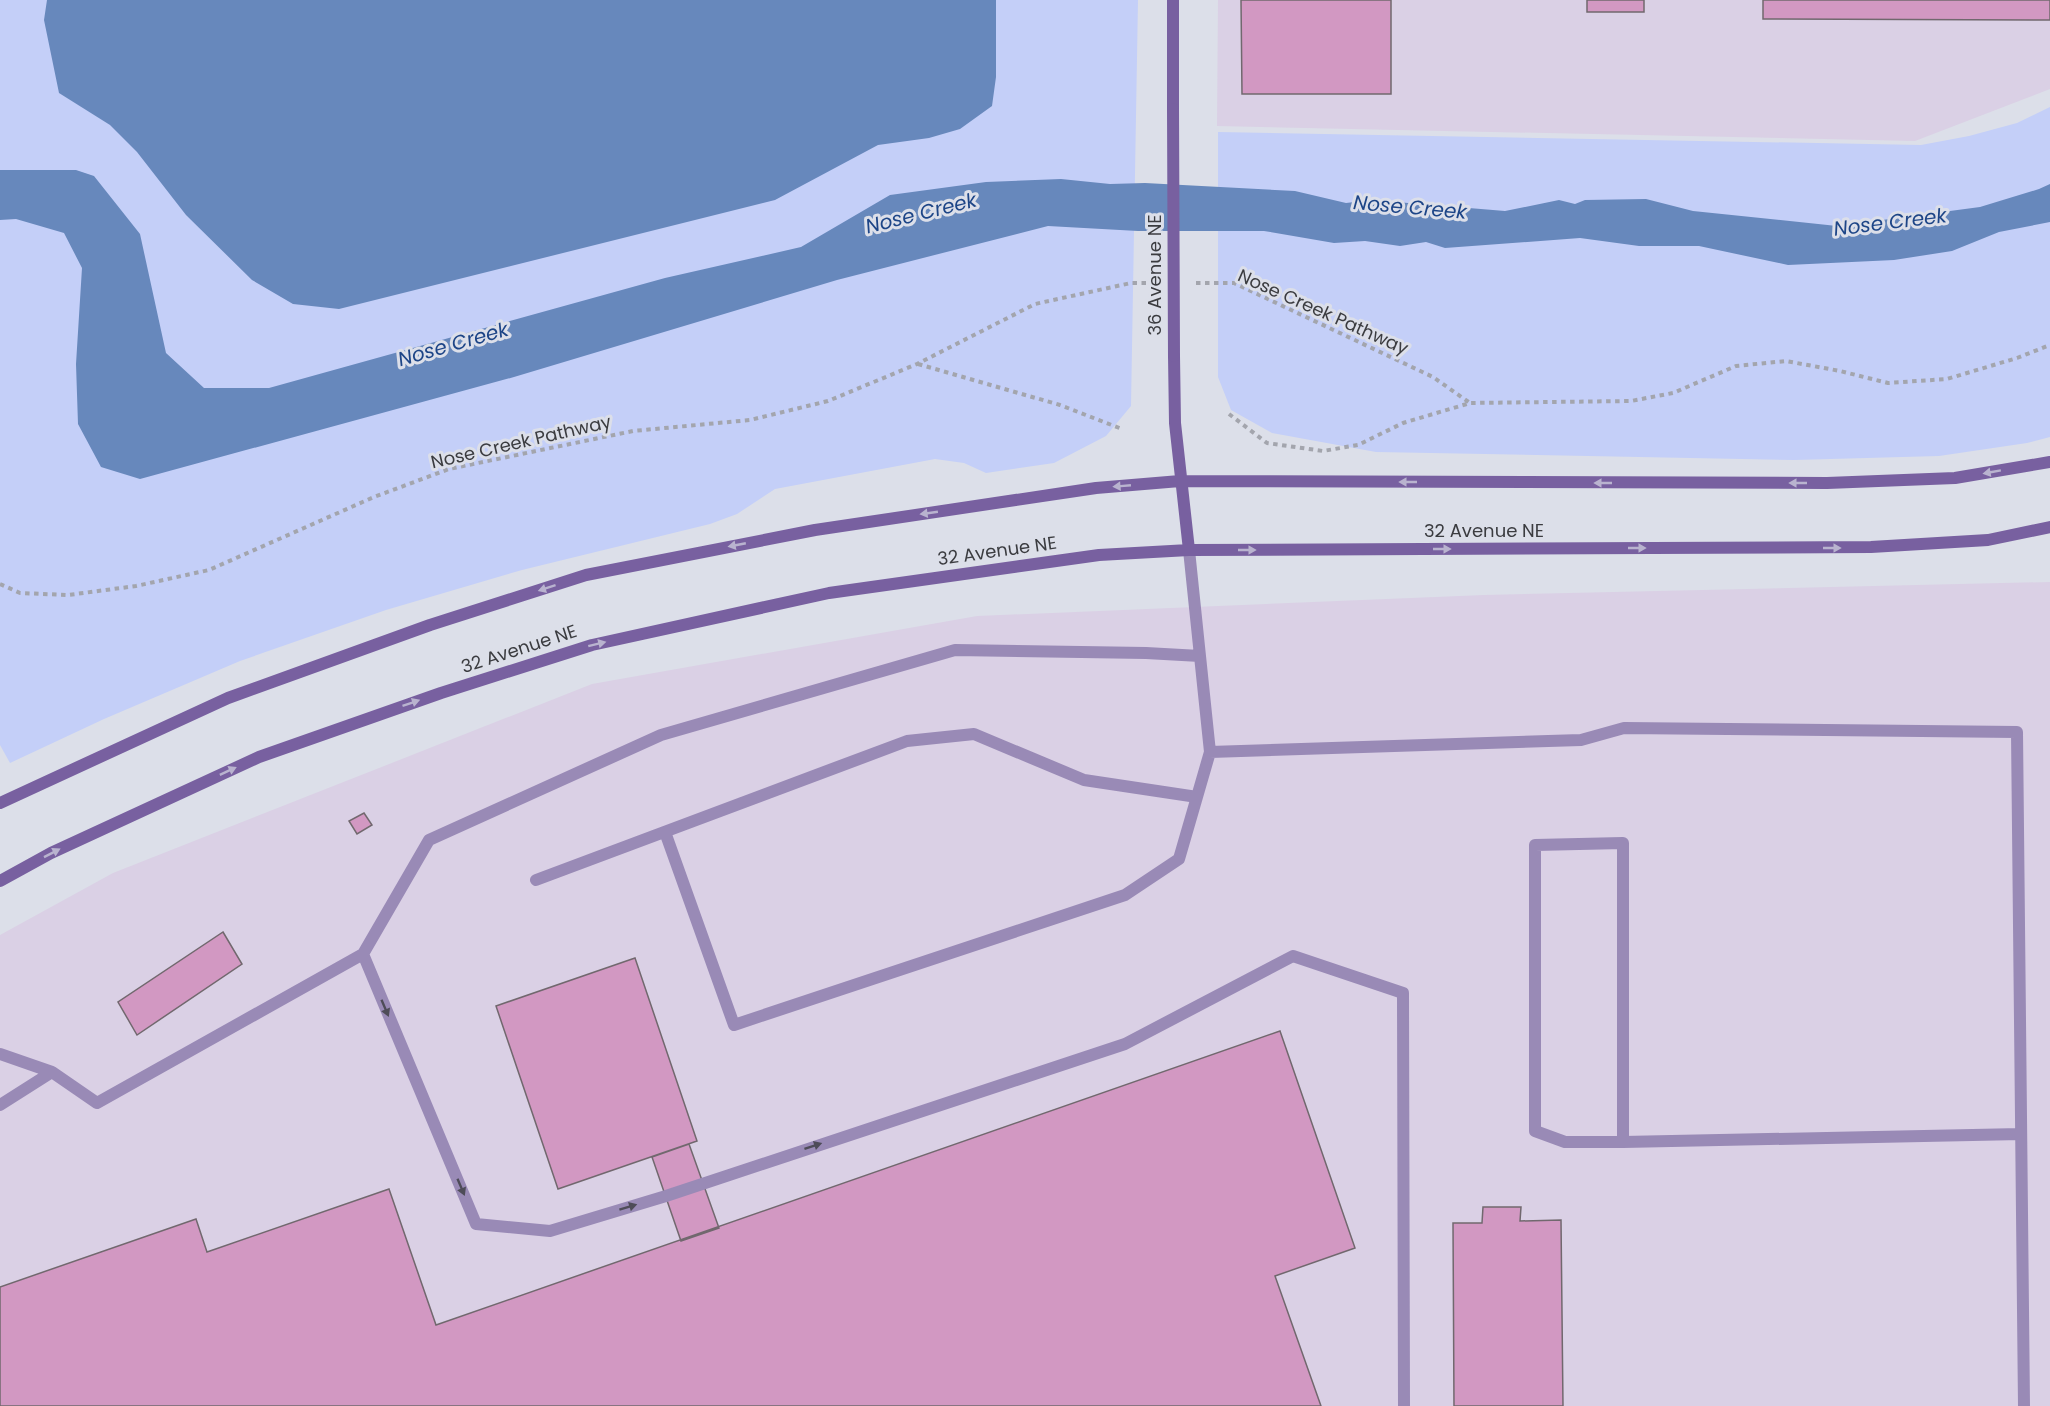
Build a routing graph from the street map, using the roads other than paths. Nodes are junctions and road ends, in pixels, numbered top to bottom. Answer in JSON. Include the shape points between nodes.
{"nodes":[{"id":1,"x":1173,"y":0,"type":"edge"},
{"id":2,"x":2050,"y":462,"type":"edge"},
{"id":3,"x":1180,"y":481,"type":"junction"},
{"id":4,"x":2050,"y":527,"type":"edge"},
{"id":5,"x":1189,"y":550,"type":"junction"},
{"id":6,"x":1200,"y":657,"type":"junction"},
{"id":7,"x":1210,"y":752,"type":"junction"},
{"id":8,"x":1197,"y":796,"type":"junction"},
{"id":9,"x":0,"y":803,"type":"edge"},
{"id":10,"x":664,"y":832,"type":"junction"},
{"id":11,"x":536,"y":880,"type":"dead end"},
{"id":12,"x":0,"y":881,"type":"edge"},
{"id":13,"x":363,"y":954,"type":"junction"},
{"id":14,"x":0,"y":1054,"type":"edge"},
{"id":15,"x":52,"y":1072,"type":"junction"},
{"id":16,"x":0,"y":1105,"type":"edge"},
{"id":17,"x":2021,"y":1134,"type":"junction"},
{"id":18,"x":1623,"y":1142,"type":"junction"},
{"id":19,"x":1404,"y":1406,"type":"edge"},
{"id":20,"x":2024,"y":1406,"type":"edge"}],
"edges":[{"from":1,"to":3,"type":"main road","name":"36 Avenue NE","bridge":true,"via":[[1174,356]]},
{"from":2,"to":3,"type":"main road","one_way":true,"via":[[1955,478],[1827,483]]},
{"from":3,"to":5,"type":"main road","name":"36 Avenue NE"},
{"from":3,"to":9,"type":"main road","one_way":true,"via":[[1096,488],[815,530],[586,575],[430,625],[228,698]]},
{"from":5,"to":4,"type":"main road","name":"32 Avenue NE","one_way":true,"via":[[1871,547],[1988,540]]},
{"from":5,"to":6,"type":"lane"},
{"from":12,"to":5,"type":"main road","name":"32 Avenue NE","one_way":true,"via":[[51,853],[259,757],[592,645],[829,592],[1099,555]]},
{"from":6,"to":7,"type":"lane"},
{"from":6,"to":13,"type":"lane","via":[[955,650],[661,735],[429,840]]},
{"from":7,"to":8,"type":"lane"},
{"from":7,"to":17,"type":"lane","via":[[1581,740],[1624,728],[2017,732]]},
{"from":8,"to":10,"type":"lane","via":[[1084,780],[974,734],[907,741]]},
{"from":8,"to":10,"type":"lane","via":[[1179,859],[1125,895],[735,1025]]},
{"from":10,"to":11,"type":"lane"},
{"from":13,"to":15,"type":"lane","via":[[97,1103]]},
{"from":13,"to":19,"type":"lane","one_way":true,"via":[[476,1224],[550,1231],[1125,1044],[1293,956],[1403,993]]},
{"from":14,"to":15,"type":"lane"},
{"from":15,"to":16,"type":"lane"},
{"from":17,"to":18,"type":"lane"},
{"from":17,"to":20,"type":"lane"},
{"from":18,"to":18,"type":"lane","via":[[1565,1142],[1535,1131],[1535,844],[1623,843]]}]}
